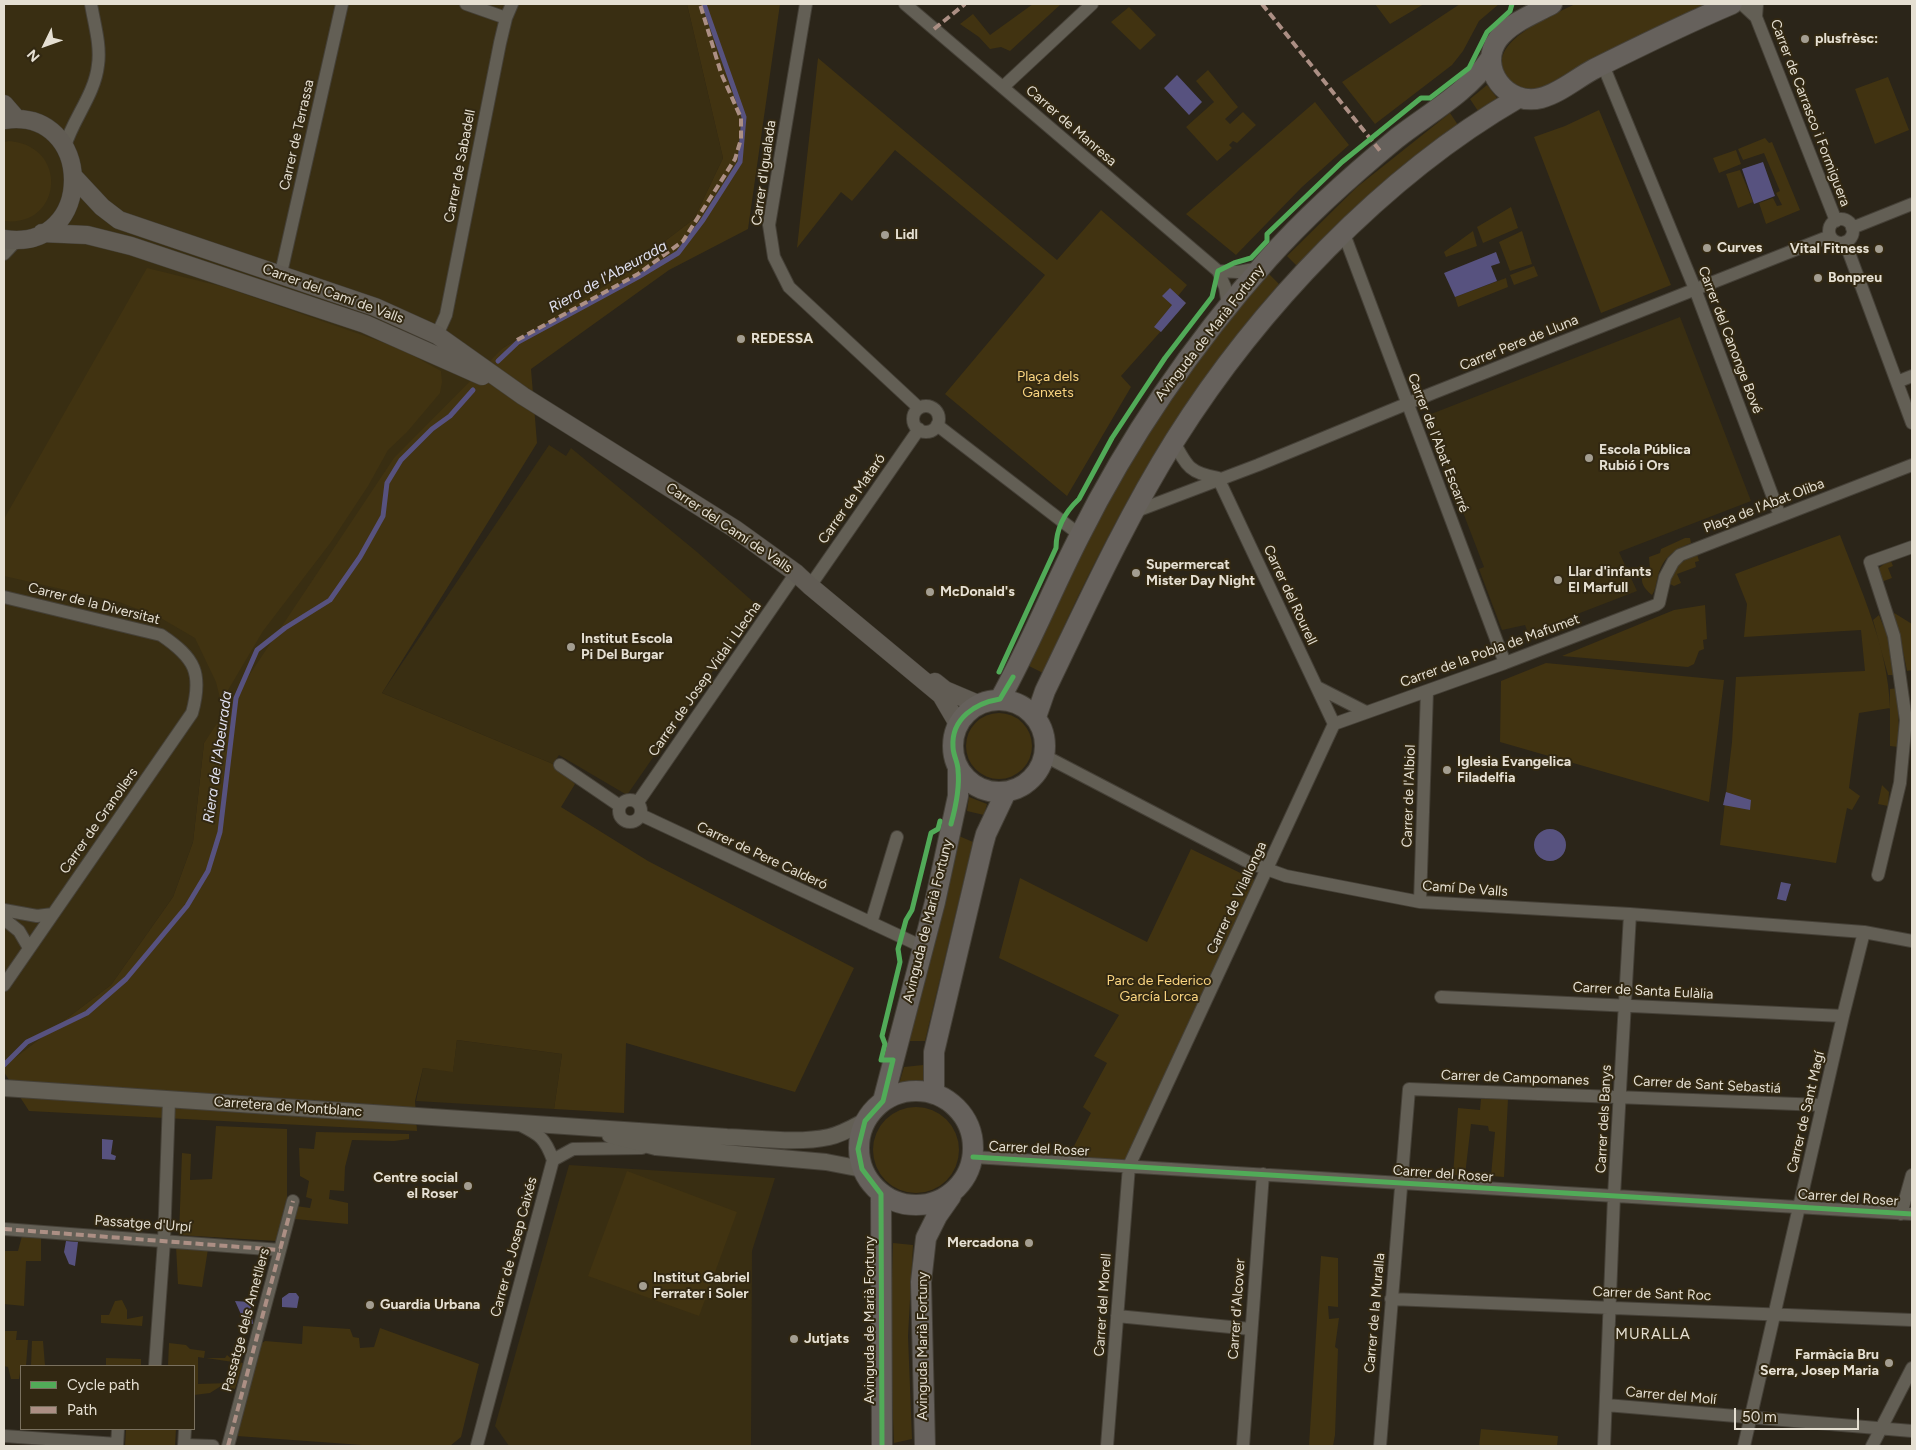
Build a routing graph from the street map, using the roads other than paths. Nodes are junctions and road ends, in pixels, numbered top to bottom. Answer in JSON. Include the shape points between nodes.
{"nodes":[{"id":1,"x":91,"y":4,"type":"edge"},
{"id":2,"x":342,"y":4,"type":"edge"},
{"id":3,"x":466,"y":4,"type":"edge"},
{"id":4,"x":512,"y":4,"type":"edge"},
{"id":5,"x":806,"y":4,"type":"edge"},
{"id":6,"x":905,"y":4,"type":"edge"},
{"id":7,"x":1092,"y":4,"type":"edge"},
{"id":8,"x":1732,"y":4,"type":"edge"},
{"id":9,"x":1742,"y":4,"type":"edge"},
{"id":10,"x":1547,"y":5,"type":"edge"},
{"id":11,"x":1757,"y":10,"type":"edge"},
{"id":12,"x":1523,"y":12,"type":"edge"},
{"id":13,"x":506,"y":18,"type":"junction"},
{"id":14,"x":1490,"y":59,"type":"junction"},
{"id":15,"x":1603,"y":65,"type":"junction"},
{"id":16,"x":1003,"y":87,"type":"junction"},
{"id":17,"x":1518,"y":98,"type":"junction"},
{"id":18,"x":4,"y":104,"type":"edge"},
{"id":19,"x":10,"y":120,"type":"edge"},
{"id":20,"x":64,"y":146,"type":"junction"},
{"id":21,"x":74,"y":177,"type":"junction"},
{"id":22,"x":1912,"y":204,"type":"edge"},
{"id":23,"x":1836,"y":220,"type":"junction"},
{"id":24,"x":1852,"y":228,"type":"junction"},
{"id":25,"x":42,"y":233,"type":"junction"},
{"id":26,"x":1344,"y":234,"type":"junction"},
{"id":27,"x":1830,"y":236,"type":"junction"},
{"id":28,"x":11,"y":240,"type":"edge"},
{"id":29,"x":1845,"y":242,"type":"junction"},
{"id":30,"x":4,"y":254,"type":"edge"},
{"id":31,"x":1261,"y":267,"type":"junction"},
{"id":32,"x":1218,"y":271,"type":"junction"},
{"id":33,"x":281,"y":273,"type":"junction"},
{"id":34,"x":1695,"y":289,"type":"junction"},
{"id":35,"x":295,"y":299,"type":"junction"},
{"id":36,"x":1228,"y":305,"type":"junction"},
{"id":37,"x":438,"y":335,"type":"junction"},
{"id":38,"x":1912,"y":376,"type":"edge"},
{"id":39,"x":1897,"y":382,"type":"junction"},
{"id":40,"x":523,"y":396,"type":"junction"},
{"id":41,"x":1406,"y":404,"type":"junction"},
{"id":42,"x":919,"y":408,"type":"junction"},
{"id":43,"x":1912,"y":423,"type":"edge"},
{"id":44,"x":937,"y":425,"type":"junction"},
{"id":45,"x":919,"y":429,"type":"junction"},
{"id":46,"x":1174,"y":442,"type":"junction"},
{"id":47,"x":1912,"y":465,"type":"edge"},
{"id":48,"x":1218,"y":478,"type":"junction"},
{"id":49,"x":1134,"y":512,"type":"junction"},
{"id":50,"x":1780,"y":516,"type":"junction"},
{"id":51,"x":1080,"y":535,"type":"junction"},
{"id":52,"x":1912,"y":547,"type":"edge"},
{"id":53,"x":796,"y":572,"type":"junction"},
{"id":54,"x":812,"y":583,"type":"junction"},
{"id":55,"x":4,"y":597,"type":"edge"},
{"id":56,"x":1656,"y":605,"type":"joint"},
{"id":57,"x":1505,"y":663,"type":"junction"},
{"id":58,"x":194,"y":668,"type":"joint"},
{"id":59,"x":1317,"y":687,"type":"junction"},
{"id":60,"x":1427,"y":691,"type":"junction"},
{"id":61,"x":943,"y":692,"type":"junction"},
{"id":62,"x":1000,"y":699,"type":"junction"},
{"id":63,"x":978,"y":704,"type":"junction"},
{"id":64,"x":1366,"y":712,"type":"junction"},
{"id":65,"x":1036,"y":717,"type":"junction"},
{"id":66,"x":958,"y":724,"type":"junction"},
{"id":67,"x":1334,"y":724,"type":"junction"},
{"id":68,"x":1045,"y":756,"type":"junction"},
{"id":69,"x":560,"y":764,"type":"dead end"},
{"id":70,"x":958,"y":769,"type":"junction"},
{"id":71,"x":1906,"y":783,"type":"edge"},
{"id":72,"x":1006,"y":792,"type":"junction"},
{"id":73,"x":638,"y":802,"type":"junction"},
{"id":74,"x":620,"y":806,"type":"junction"},
{"id":75,"x":641,"y":816,"type":"junction"},
{"id":76,"x":897,"y":837,"type":"dead end"},
{"id":77,"x":1266,"y":870,"type":"junction"},
{"id":78,"x":1878,"y":876,"type":"dead end"},
{"id":79,"x":1420,"y":902,"type":"junction"},
{"id":80,"x":4,"y":911,"type":"edge"},
{"id":81,"x":53,"y":914,"type":"junction"},
{"id":82,"x":1630,"y":914,"type":"junction"},
{"id":83,"x":4,"y":919,"type":"edge"},
{"id":84,"x":871,"y":923,"type":"junction"},
{"id":85,"x":42,"y":929,"type":"junction"},
{"id":86,"x":1864,"y":932,"type":"junction"},
{"id":87,"x":1912,"y":941,"type":"edge"},
{"id":88,"x":923,"y":947,"type":"junction"},
{"id":89,"x":29,"y":948,"type":"junction"},
{"id":90,"x":4,"y":986,"type":"edge"},
{"id":91,"x":1441,"y":997,"type":"dead end"},
{"id":92,"x":1625,"y":1005,"type":"junction"},
{"id":93,"x":1843,"y":1016,"type":"junction"},
{"id":94,"x":4,"y":1088,"type":"edge"},
{"id":95,"x":934,"y":1094,"type":"junction"},
{"id":96,"x":1620,"y":1096,"type":"junction"},
{"id":97,"x":169,"y":1100,"type":"junction"},
{"id":98,"x":883,"y":1101,"type":"junction"},
{"id":99,"x":1822,"y":1105,"type":"junction"},
{"id":100,"x":865,"y":1121,"type":"junction"},
{"id":101,"x":513,"y":1122,"type":"junction"},
{"id":102,"x":572,"y":1125,"type":"junction"},
{"id":103,"x":656,"y":1147,"type":"junction"},
{"id":104,"x":973,"y":1157,"type":"junction"},
{"id":105,"x":553,"y":1160,"type":"junction"},
{"id":106,"x":1129,"y":1166,"type":"junction"},
{"id":107,"x":862,"y":1169,"type":"junction"},
{"id":108,"x":1263,"y":1174,"type":"junction"},
{"id":109,"x":1912,"y":1175,"type":"edge"},
{"id":110,"x":1400,"y":1182,"type":"junction"},
{"id":111,"x":881,"y":1194,"type":"junction"},
{"id":112,"x":952,"y":1194,"type":"junction"},
{"id":113,"x":1614,"y":1196,"type":"junction"},
{"id":114,"x":293,"y":1201,"type":"dead end"},
{"id":115,"x":1800,"y":1206,"type":"junction"},
{"id":116,"x":1906,"y":1214,"type":"edge"},
{"id":117,"x":4,"y":1229,"type":"edge"},
{"id":118,"x":164,"y":1240,"type":"junction"},
{"id":119,"x":280,"y":1250,"type":"junction"},
{"id":120,"x":1391,"y":1299,"type":"junction"},
{"id":121,"x":1610,"y":1307,"type":"junction"},
{"id":122,"x":1775,"y":1314,"type":"junction"},
{"id":123,"x":1117,"y":1316,"type":"junction"},
{"id":124,"x":1912,"y":1320,"type":"edge"},
{"id":125,"x":1251,"y":1328,"type":"junction"},
{"id":126,"x":155,"y":1365,"type":"edge"},
{"id":127,"x":1912,"y":1368,"type":"edge"},
{"id":128,"x":1606,"y":1405,"type":"junction"},
{"id":129,"x":1750,"y":1418,"type":"junction"},
{"id":130,"x":1883,"y":1427,"type":"junction"},
{"id":131,"x":118,"y":1430,"type":"edge"},
{"id":132,"x":185,"y":1430,"type":"edge"},
{"id":133,"x":1912,"y":1431,"type":"edge"},
{"id":134,"x":4,"y":1436,"type":"edge"},
{"id":135,"x":117,"y":1445,"type":"edge"},
{"id":136,"x":184,"y":1446,"type":"edge"},
{"id":137,"x":213,"y":1446,"type":"edge"},
{"id":138,"x":228,"y":1446,"type":"edge"},
{"id":139,"x":476,"y":1446,"type":"edge"},
{"id":140,"x":882,"y":1446,"type":"edge"},
{"id":141,"x":925,"y":1446,"type":"edge"},
{"id":142,"x":1107,"y":1446,"type":"edge"},
{"id":143,"x":1243,"y":1446,"type":"edge"},
{"id":144,"x":1380,"y":1446,"type":"edge"},
{"id":145,"x":1604,"y":1446,"type":"edge"},
{"id":146,"x":1744,"y":1446,"type":"edge"},
{"id":147,"x":1872,"y":1446,"type":"edge"}],
"edges":[{"from":1,"to":20,"type":"street","via":[[98,67]]},
{"from":2,"to":33,"type":"street","name":"Carrer de Terrassa"},
{"from":3,"to":13,"type":"street"},
{"from":4,"to":13,"type":"street","name":"Carrer de Sabadell"},
{"from":5,"to":42,"type":"street","name":"Carrer d'Igualada","via":[[769,225],[774,257],[789,286]]},
{"from":6,"to":16,"type":"street","name":"Carrer de Manresa"},
{"from":7,"to":16,"type":"street"},
{"from":8,"to":15,"type":"main road"},
{"from":9,"to":11,"type":"street","name":"Carrer de Carrasco i Formiguera"},
{"from":10,"to":12,"type":"main road","name":"Avinguda de Marià Fortuny"},
{"from":11,"to":23,"type":"street","name":"Carrer de Carrasco i Formiguera"},
{"from":12,"to":14,"type":"main road","name":"Avinguda de Marià Fortuny","via":[[1498,40]]},
{"from":13,"to":37,"type":"street","name":"Carrer de Sabadell","via":[[446,315]]},
{"from":14,"to":17,"type":"main road","via":[[1498,83],[1504,91]]},
{"from":14,"to":31,"type":"main road","name":"Avinguda de Marià Fortuny","via":[[1468,86],[1398,138],[1316,209]]},
{"from":15,"to":17,"type":"main road","via":[[1542,98]]},
{"from":15,"to":34,"type":"street","name":"Carrer del Canonge Bové"},
{"from":16,"to":32,"type":"street","name":"Carrer de Manresa"},
{"from":17,"to":26,"type":"main road","via":[[1469,129],[1382,198]]},
{"from":18,"to":19,"type":"main road"},
{"from":19,"to":20,"type":"main road","via":[[39,124]]},
{"from":20,"to":21,"type":"main road"},
{"from":21,"to":25,"type":"main road","via":[[73,194],[66,210]]},
{"from":21,"to":33,"type":"main road","name":"Carrer del Camí de Valls","via":[[110,215],[128,224]]},
{"from":22,"to":24,"type":"street"},
{"from":23,"to":24,"type":"street","via":[[1847,221]]},
{"from":23,"to":27,"type":"street","via":[[1830,228]]},
{"from":24,"to":29,"type":"street","via":[[1851,237]]},
{"from":25,"to":28,"type":"main road"},
{"from":25,"to":35,"type":"main road","name":"Carrer del Camí de Valls","via":[[87,235],[132,246]]},
{"from":26,"to":41,"type":"street","name":"Carrer de l'Abat Escarré"},
{"from":26,"to":46,"type":"main road","via":[[1257,327],[1197,405]]},
{"from":27,"to":29,"type":"street","via":[[1837,242]]},
{"from":27,"to":34,"type":"street","name":"Carrer Pere de Lluna"},
{"from":28,"to":30,"type":"street"},
{"from":29,"to":39,"type":"street"},
{"from":31,"to":32,"type":"street","via":[[1238,272]]},
{"from":31,"to":36,"type":"main road","name":"Avinguda de Marià Fortuny"},
{"from":32,"to":36,"type":"street"},
{"from":33,"to":37,"type":"main road","name":"Carrer del Camí de Valls","via":[[375,307]]},
{"from":34,"to":41,"type":"street","name":"Carrer Pere de Lluna"},
{"from":34,"to":50,"type":"street","name":"Carrer del Canonge Bové"},
{"from":35,"to":37,"type":"main road","via":[[314,302],[426,343]]},
{"from":35,"to":40,"type":"main road","name":"Carrer del Camí de Valls","via":[[443,357]]},
{"from":36,"to":51,"type":"main road","name":"Avinguda de Marià Fortuny","via":[[1152,407]]},
{"from":37,"to":40,"type":"main road","name":"Carrer del Camí de Valls"},
{"from":38,"to":39,"type":"street"},
{"from":39,"to":43,"type":"street"},
{"from":40,"to":53,"type":"main road","name":"Carrer del Camí de Valls","via":[[735,529]]},
{"from":41,"to":48,"type":"street","name":"Carrer Pere de Lluna","via":[[1258,465]]},
{"from":41,"to":57,"type":"street","name":"Carrer de l'Abat Escarré"},
{"from":42,"to":44,"type":"street","via":[[935,409],[939,416]]},
{"from":42,"to":45,"type":"street","via":[[913,418]]},
{"from":44,"to":45,"type":"street","via":[[927,432]]},
{"from":44,"to":51,"type":"street"},
{"from":45,"to":54,"type":"street","name":"Carrer de Mataró"},
{"from":46,"to":48,"type":"street","via":[[1183,461],[1198,474]]},
{"from":46,"to":49,"type":"main road"},
{"from":47,"to":50,"type":"street","name":"Plaça de l'Abat Oliba"},
{"from":48,"to":49,"type":"street","name":"Carrer Pere de Lluna"},
{"from":48,"to":59,"type":"street","name":"Carrer del Rourell"},
{"from":49,"to":65,"type":"main road","via":[[1094,587]]},
{"from":50,"to":56,"type":"street","name":"Plaça de l'Abat Oliba","via":[[1680,555],[1668,569]]},
{"from":51,"to":62,"type":"main road","name":"Avinguda de Marià Fortuny"},
{"from":52,"to":71,"type":"street","via":[[1870,562],[1894,636],[1906,720]]},
{"from":53,"to":54,"type":"main road","name":"Carrer del Camí de Valls","via":[[806,575]]},
{"from":53,"to":73,"type":"street","name":"Carrer de Josep Vidal i Llecha"},
{"from":54,"to":61,"type":"main road"},
{"from":55,"to":58,"type":"street","name":"Carrer de la Diversitat","via":[[162,635],[180,648]]},
{"from":56,"to":57,"type":"street","name":"Carrer de la Pobla de Mafumet"},
{"from":57,"to":60,"type":"street","name":"Carrer de la Pobla de Mafumet"},
{"from":58,"to":81,"type":"street","name":"Carrer de Granollers","via":[[198,692],[192,713]]},
{"from":59,"to":64,"type":"street"},
{"from":59,"to":67,"type":"street","name":"Carrer del Rourell"},
{"from":60,"to":64,"type":"street","name":"Carrer de la Pobla de Mafumet"},
{"from":60,"to":79,"type":"street","name":"Carrer de l'Albiol"},
{"from":61,"to":63,"type":"main road"},
{"from":61,"to":66,"type":"main road"},
{"from":62,"to":63,"type":"main road"},
{"from":62,"to":65,"type":"main road","via":[[1024,707]]},
{"from":63,"to":66,"type":"main road"},
{"from":64,"to":67,"type":"street","name":"Carrer de la Pobla de Mafumet"},
{"from":65,"to":68,"type":"main road","via":[[1042,727]]},
{"from":66,"to":70,"type":"main road","via":[[952,746]]},
{"from":67,"to":77,"type":"street","name":"Carrer de Vilallonga"},
{"from":68,"to":72,"type":"main road","via":[[1031,780]]},
{"from":68,"to":77,"type":"street","name":"Camí De Valls"},
{"from":69,"to":74,"type":"street"},
{"from":70,"to":72,"type":"main road","via":[[972,784],[982,789]]},
{"from":70,"to":88,"type":"main road","name":"Avinguda de Marià Fortuny","via":[[955,809]]},
{"from":71,"to":78,"type":"street"},
{"from":72,"to":95,"type":"main road","via":[[983,845],[934,1052]]},
{"from":73,"to":74,"type":"street","via":[[628,800]]},
{"from":73,"to":75,"type":"street","via":[[642,808]]},
{"from":74,"to":75,"type":"street","via":[[621,818],[628,822]]},
{"from":75,"to":84,"type":"street","name":"Carrer de Pere Calderó"},
{"from":76,"to":84,"type":"street"},
{"from":77,"to":79,"type":"street","name":"Camí De Valls","via":[[1336,888]]},
{"from":77,"to":106,"type":"street","name":"Carrer de Vilallonga"},
{"from":79,"to":82,"type":"street","name":"Camí De Valls"},
{"from":80,"to":81,"type":"street","via":[[36,916]]},
{"from":80,"to":85,"type":"street"},
{"from":81,"to":85,"type":"street","name":"Carrer de Granollers"},
{"from":82,"to":86,"type":"street","name":"Camí De Valls"},
{"from":82,"to":92,"type":"street","name":"Carrer dels Banys"},
{"from":83,"to":89,"type":"street","via":[[19,931]]},
{"from":84,"to":88,"type":"street","name":"Carrer de Pere Calderó"},
{"from":85,"to":89,"type":"street","name":"Carrer de Granollers"},
{"from":86,"to":87,"type":"street","name":"Camí De Valls"},
{"from":86,"to":93,"type":"street","name":"Carrer de Sant Magí"},
{"from":88,"to":98,"type":"main road","name":"Avinguda de Marià Fortuny"},
{"from":89,"to":90,"type":"street","name":"Carrer de Granollers"},
{"from":91,"to":92,"type":"street","name":"Carrer de Santa Eulàlia"},
{"from":92,"to":93,"type":"street","name":"Carrer de Santa Eulàlia"},
{"from":92,"to":96,"type":"street","name":"Carrer dels Banys"},
{"from":93,"to":99,"type":"street","name":"Carrer de Sant Magí"},
{"from":94,"to":97,"type":"street","name":"Carretera de Montblanc"},
{"from":95,"to":98,"type":"main road","via":[[902,1092]]},
{"from":95,"to":104,"type":"main road","via":[[956,1107],[968,1124],[974,1143]]},
{"from":96,"to":99,"type":"street","name":"Carrer de Sant Sebastiá"},
{"from":96,"to":110,"type":"street","name":"Carrer de Campomanes","via":[[1409,1089]]},
{"from":96,"to":113,"type":"street","name":"Carrer dels Banys"},
{"from":97,"to":101,"type":"street","name":"Carretera de Montblanc"},
{"from":97,"to":118,"type":"street"},
{"from":98,"to":100,"type":"main road"},
{"from":99,"to":115,"type":"street","name":"Carrer de Sant Magí"},
{"from":100,"to":102,"type":"street","via":[[828,1137],[794,1139]]},
{"from":100,"to":107,"type":"main road","via":[[858,1149]]},
{"from":101,"to":102,"type":"street","name":"Carretera de Montblanc"},
{"from":101,"to":105,"type":"street","via":[[539,1135],[547,1144]]},
{"from":102,"to":103,"type":"street"},
{"from":103,"to":105,"type":"street","via":[[573,1149]]},
{"from":103,"to":107,"type":"street","via":[[826,1162]]},
{"from":104,"to":106,"type":"street","name":"Carrer del Roser"},
{"from":104,"to":112,"type":"main road","via":[[964,1180]]},
{"from":105,"to":139,"type":"street","name":"Carrer de Josep Caixés"},
{"from":106,"to":108,"type":"street","name":"Carrer del Roser"},
{"from":106,"to":123,"type":"street","name":"Carrer del Morell"},
{"from":107,"to":111,"type":"main road"},
{"from":108,"to":110,"type":"street","name":"Carrer del Roser"},
{"from":108,"to":125,"type":"street","name":"Carrer d'Alcover"},
{"from":109,"to":116,"type":"street"},
{"from":110,"to":113,"type":"street","name":"Carrer del Roser"},
{"from":110,"to":120,"type":"street","name":"Carrer de la Muralla"},
{"from":111,"to":112,"type":"main road","via":[[909,1206],[935,1203]]},
{"from":111,"to":140,"type":"main road","name":"Avinguda de Marià Fortuny"},
{"from":112,"to":141,"type":"main road","name":"Avinguda Marià Fortuny","via":[[926,1238],[922,1274]]},
{"from":113,"to":115,"type":"street","name":"Carrer del Roser"},
{"from":113,"to":121,"type":"street","name":"Carrer dels Banys"},
{"from":114,"to":119,"type":"street","name":"Passatge dels Ametllers"},
{"from":115,"to":116,"type":"street","name":"Carrer del Roser"},
{"from":115,"to":122,"type":"street","name":"Carrer de Sant Magí"},
{"from":117,"to":118,"type":"street","name":"Passatge d'Urpí"},
{"from":118,"to":119,"type":"street","name":"Passatge d'Urpí"},
{"from":118,"to":126,"type":"street"},
{"from":119,"to":138,"type":"street","name":"Passatge dels Ametllers"},
{"from":120,"to":121,"type":"street","name":"Carrer de Sant Roc"},
{"from":120,"to":144,"type":"street","name":"Carrer de la Muralla"},
{"from":121,"to":122,"type":"street","name":"Carrer de Sant Roc"},
{"from":121,"to":128,"type":"street","name":"Carrer dels Banys"},
{"from":122,"to":124,"type":"street","name":"Carrer de Sant Roc"},
{"from":122,"to":129,"type":"street","name":"Carrer de Sant Magí"},
{"from":123,"to":125,"type":"street"},
{"from":123,"to":142,"type":"street","name":"Carrer del Morell"},
{"from":125,"to":143,"type":"street","name":"Carrer d'Alcover"},
{"from":127,"to":130,"type":"street"},
{"from":128,"to":129,"type":"street","name":"Carrer del Molí"},
{"from":128,"to":145,"type":"street","name":"Carrer dels Banys"},
{"from":129,"to":130,"type":"street","name":"Carrer del Molí"},
{"from":129,"to":146,"type":"street","name":"Carrer de Sant Magí"},
{"from":130,"to":133,"type":"street","name":"Carrer del Molí"},
{"from":130,"to":147,"type":"street"},
{"from":131,"to":135,"type":"street"},
{"from":132,"to":136,"type":"street"},
{"from":134,"to":135,"type":"street"},
{"from":136,"to":137,"type":"street"}]}
